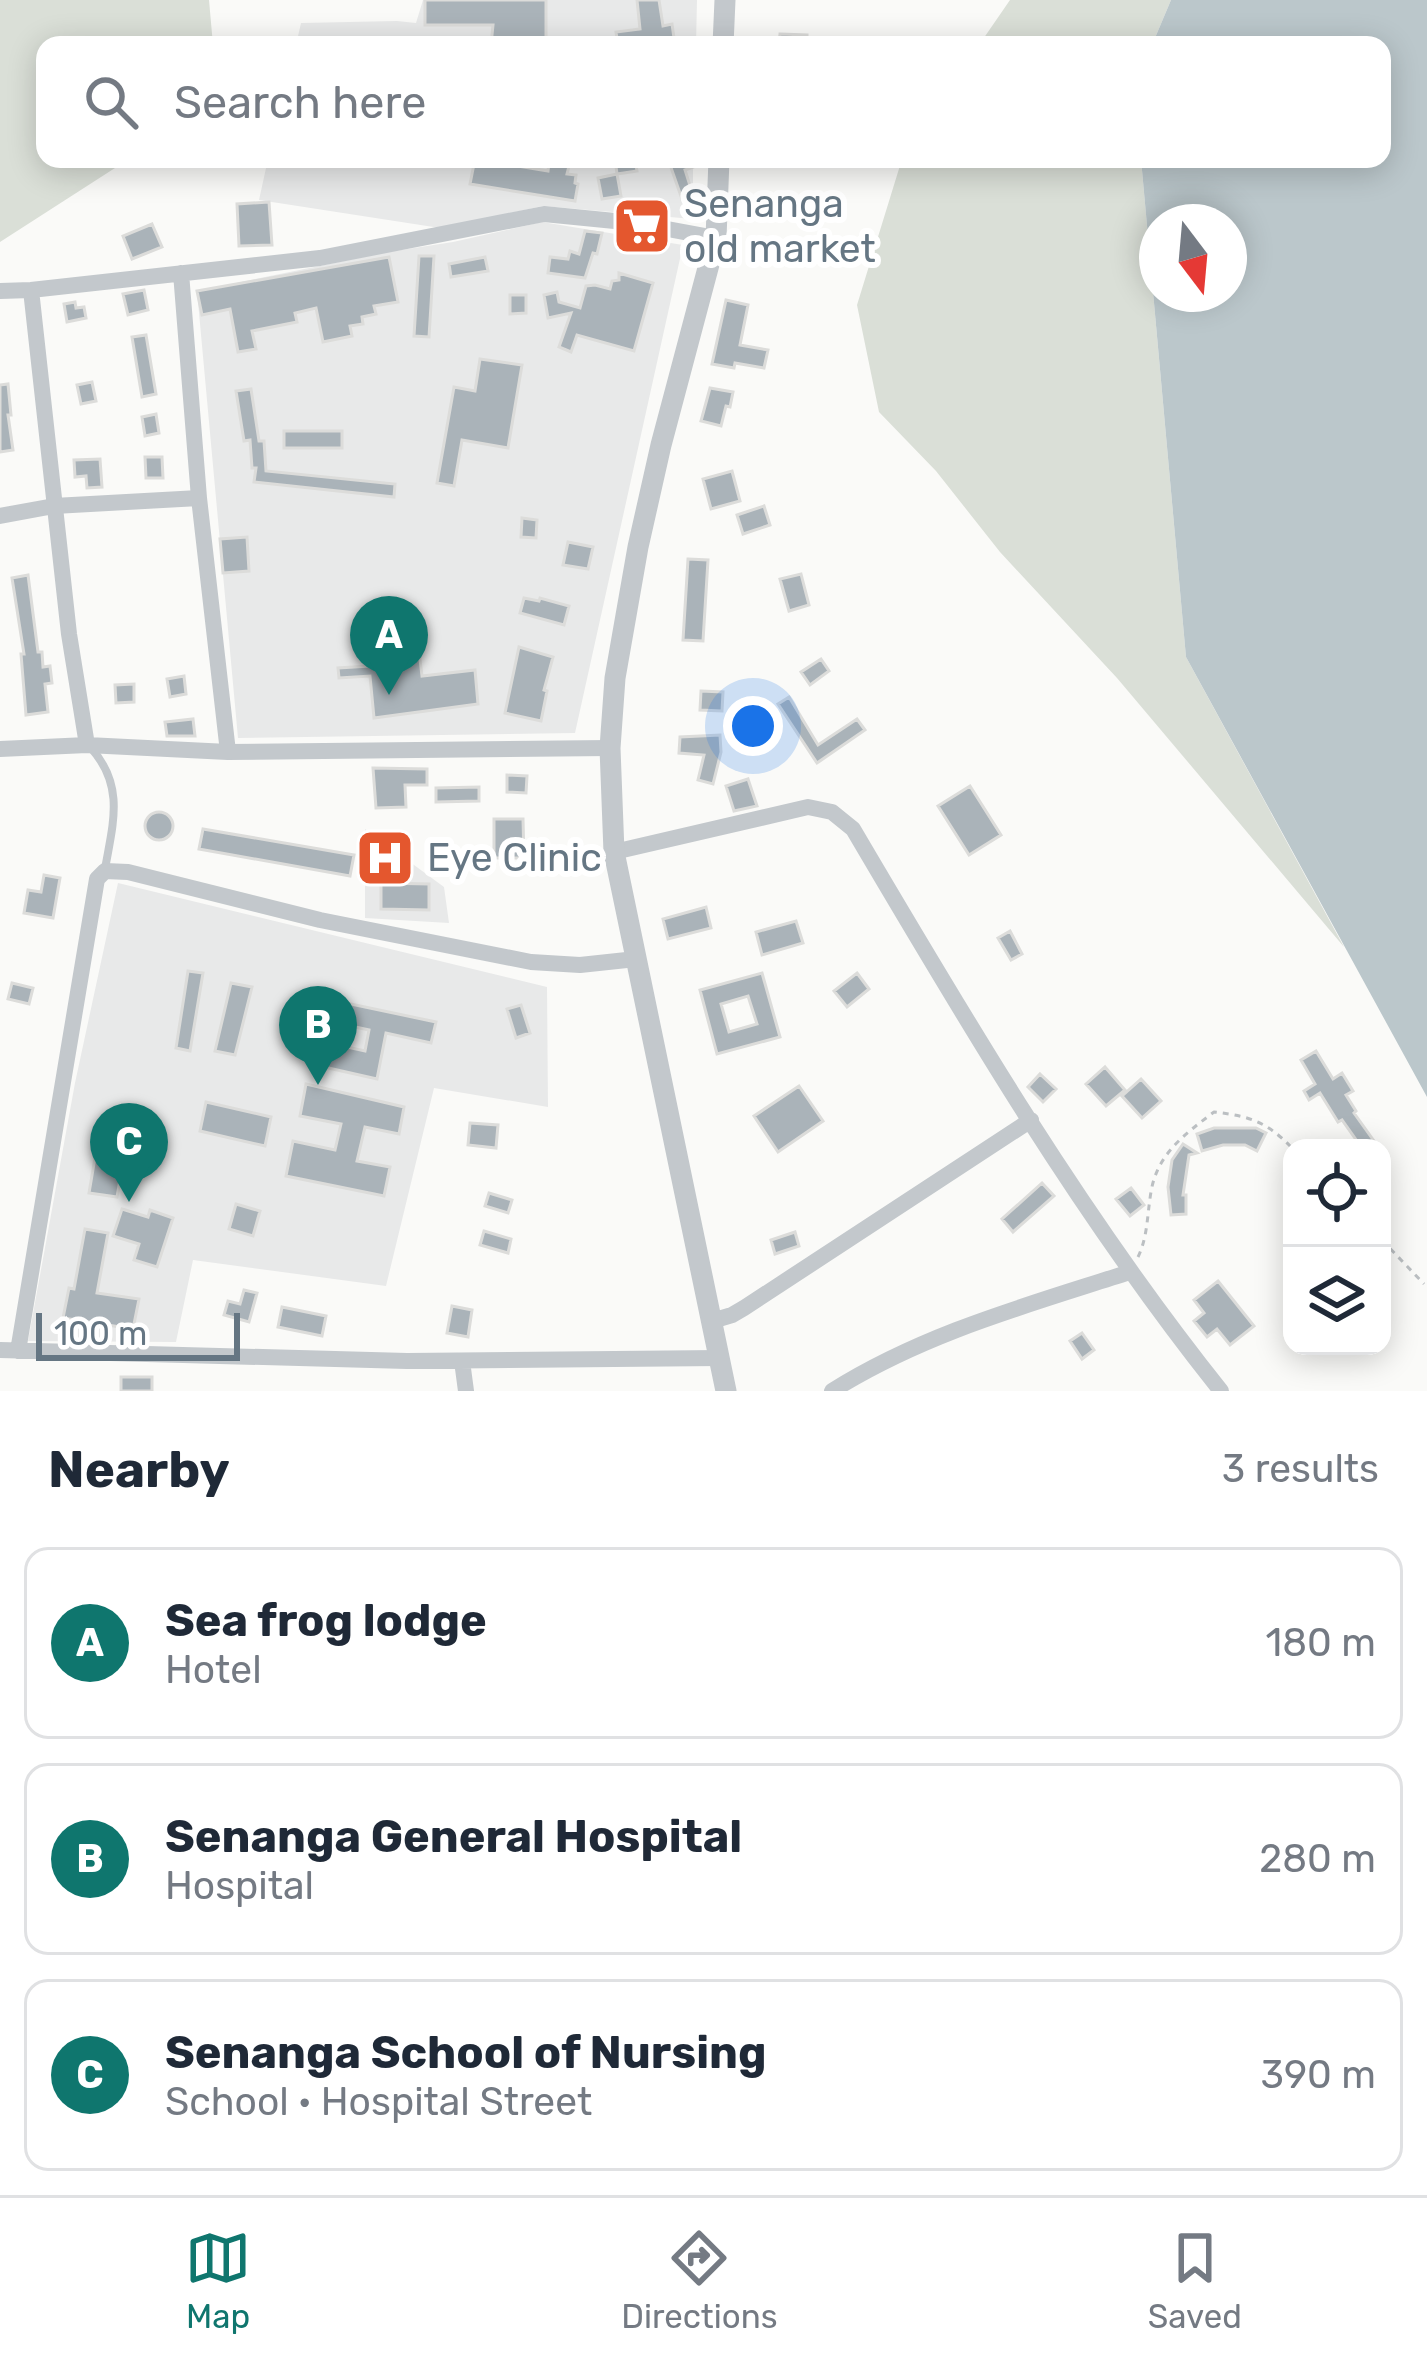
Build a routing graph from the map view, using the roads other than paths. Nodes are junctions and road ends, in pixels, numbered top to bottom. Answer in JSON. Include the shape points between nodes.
{"nodes":[{"id":1,"x":725,"y":0,"type":"edge"},
{"id":2,"x":723,"y":36,"type":"edge"},
{"id":3,"x":719,"y":168,"type":"edge"},
{"id":4,"x":716,"y":238,"type":"junction"},
{"id":5,"x":182,"y":273,"type":"junction"},
{"id":6,"x":31,"y":290,"type":"junction"},
{"id":7,"x":0,"y":291,"type":"edge"},
{"id":8,"x":200,"y":498,"type":"junction"},
{"id":9,"x":54,"y":506,"type":"junction"},
{"id":10,"x":0,"y":515,"type":"edge"},
{"id":11,"x":88,"y":745,"type":"junction"},
{"id":12,"x":610,"y":748,"type":"junction"},
{"id":13,"x":0,"y":749,"type":"edge"},
{"id":14,"x":229,"y":752,"type":"junction"},
{"id":15,"x":614,"y":852,"type":"junction"},
{"id":16,"x":105,"y":871,"type":"junction"},
{"id":17,"x":636,"y":959,"type":"junction"},
{"id":18,"x":1031,"y":1120,"type":"junction"},
{"id":19,"x":1130,"y":1272,"type":"junction"},
{"id":20,"x":712,"y":1321,"type":"junction"},
{"id":21,"x":9,"y":1350,"type":"edge"},
{"id":22,"x":720,"y":1358,"type":"junction"},
{"id":23,"x":462,"y":1360,"type":"junction"},
{"id":24,"x":466,"y":1391,"type":"edge"},
{"id":25,"x":726,"y":1391,"type":"edge"},
{"id":26,"x":832,"y":1391,"type":"edge"},
{"id":27,"x":1221,"y":1391,"type":"edge"}],
"edges":[{"from":1,"to":2,"type":"street"},
{"from":3,"to":4,"type":"street"},
{"from":4,"to":5,"type":"street","via":[[544,214],[320,257]]},
{"from":4,"to":12,"type":"street","via":[[638,547]]},
{"from":5,"to":6,"type":"street"},
{"from":5,"to":8,"type":"street"},
{"from":6,"to":7,"type":"street"},
{"from":6,"to":9,"type":"street"},
{"from":8,"to":9,"type":"street"},
{"from":8,"to":14,"type":"street"},
{"from":9,"to":10,"type":"street"},
{"from":9,"to":11,"type":"street"},
{"from":11,"to":13,"type":"street"},
{"from":11,"to":14,"type":"street"},
{"from":11,"to":16,"type":"lane","via":[[115,796]]},
{"from":12,"to":14,"type":"street"},
{"from":12,"to":15,"type":"street"},
{"from":15,"to":17,"type":"street"},
{"from":15,"to":18,"type":"street","via":[[808,807],[832,812],[853,829]]},
{"from":16,"to":17,"type":"street","via":[[530,962]]},
{"from":16,"to":21,"type":"street","via":[[97,879]]},
{"from":17,"to":20,"type":"street"},
{"from":18,"to":19,"type":"street"},
{"from":18,"to":20,"type":"street","via":[[744,1308]]},
{"from":19,"to":26,"type":"street","via":[[936,1336]]},
{"from":19,"to":27,"type":"street"},
{"from":20,"to":22,"type":"street"},
{"from":21,"to":23,"type":"street"},
{"from":22,"to":23,"type":"street"},
{"from":22,"to":25,"type":"street"},
{"from":23,"to":24,"type":"street"}]}
